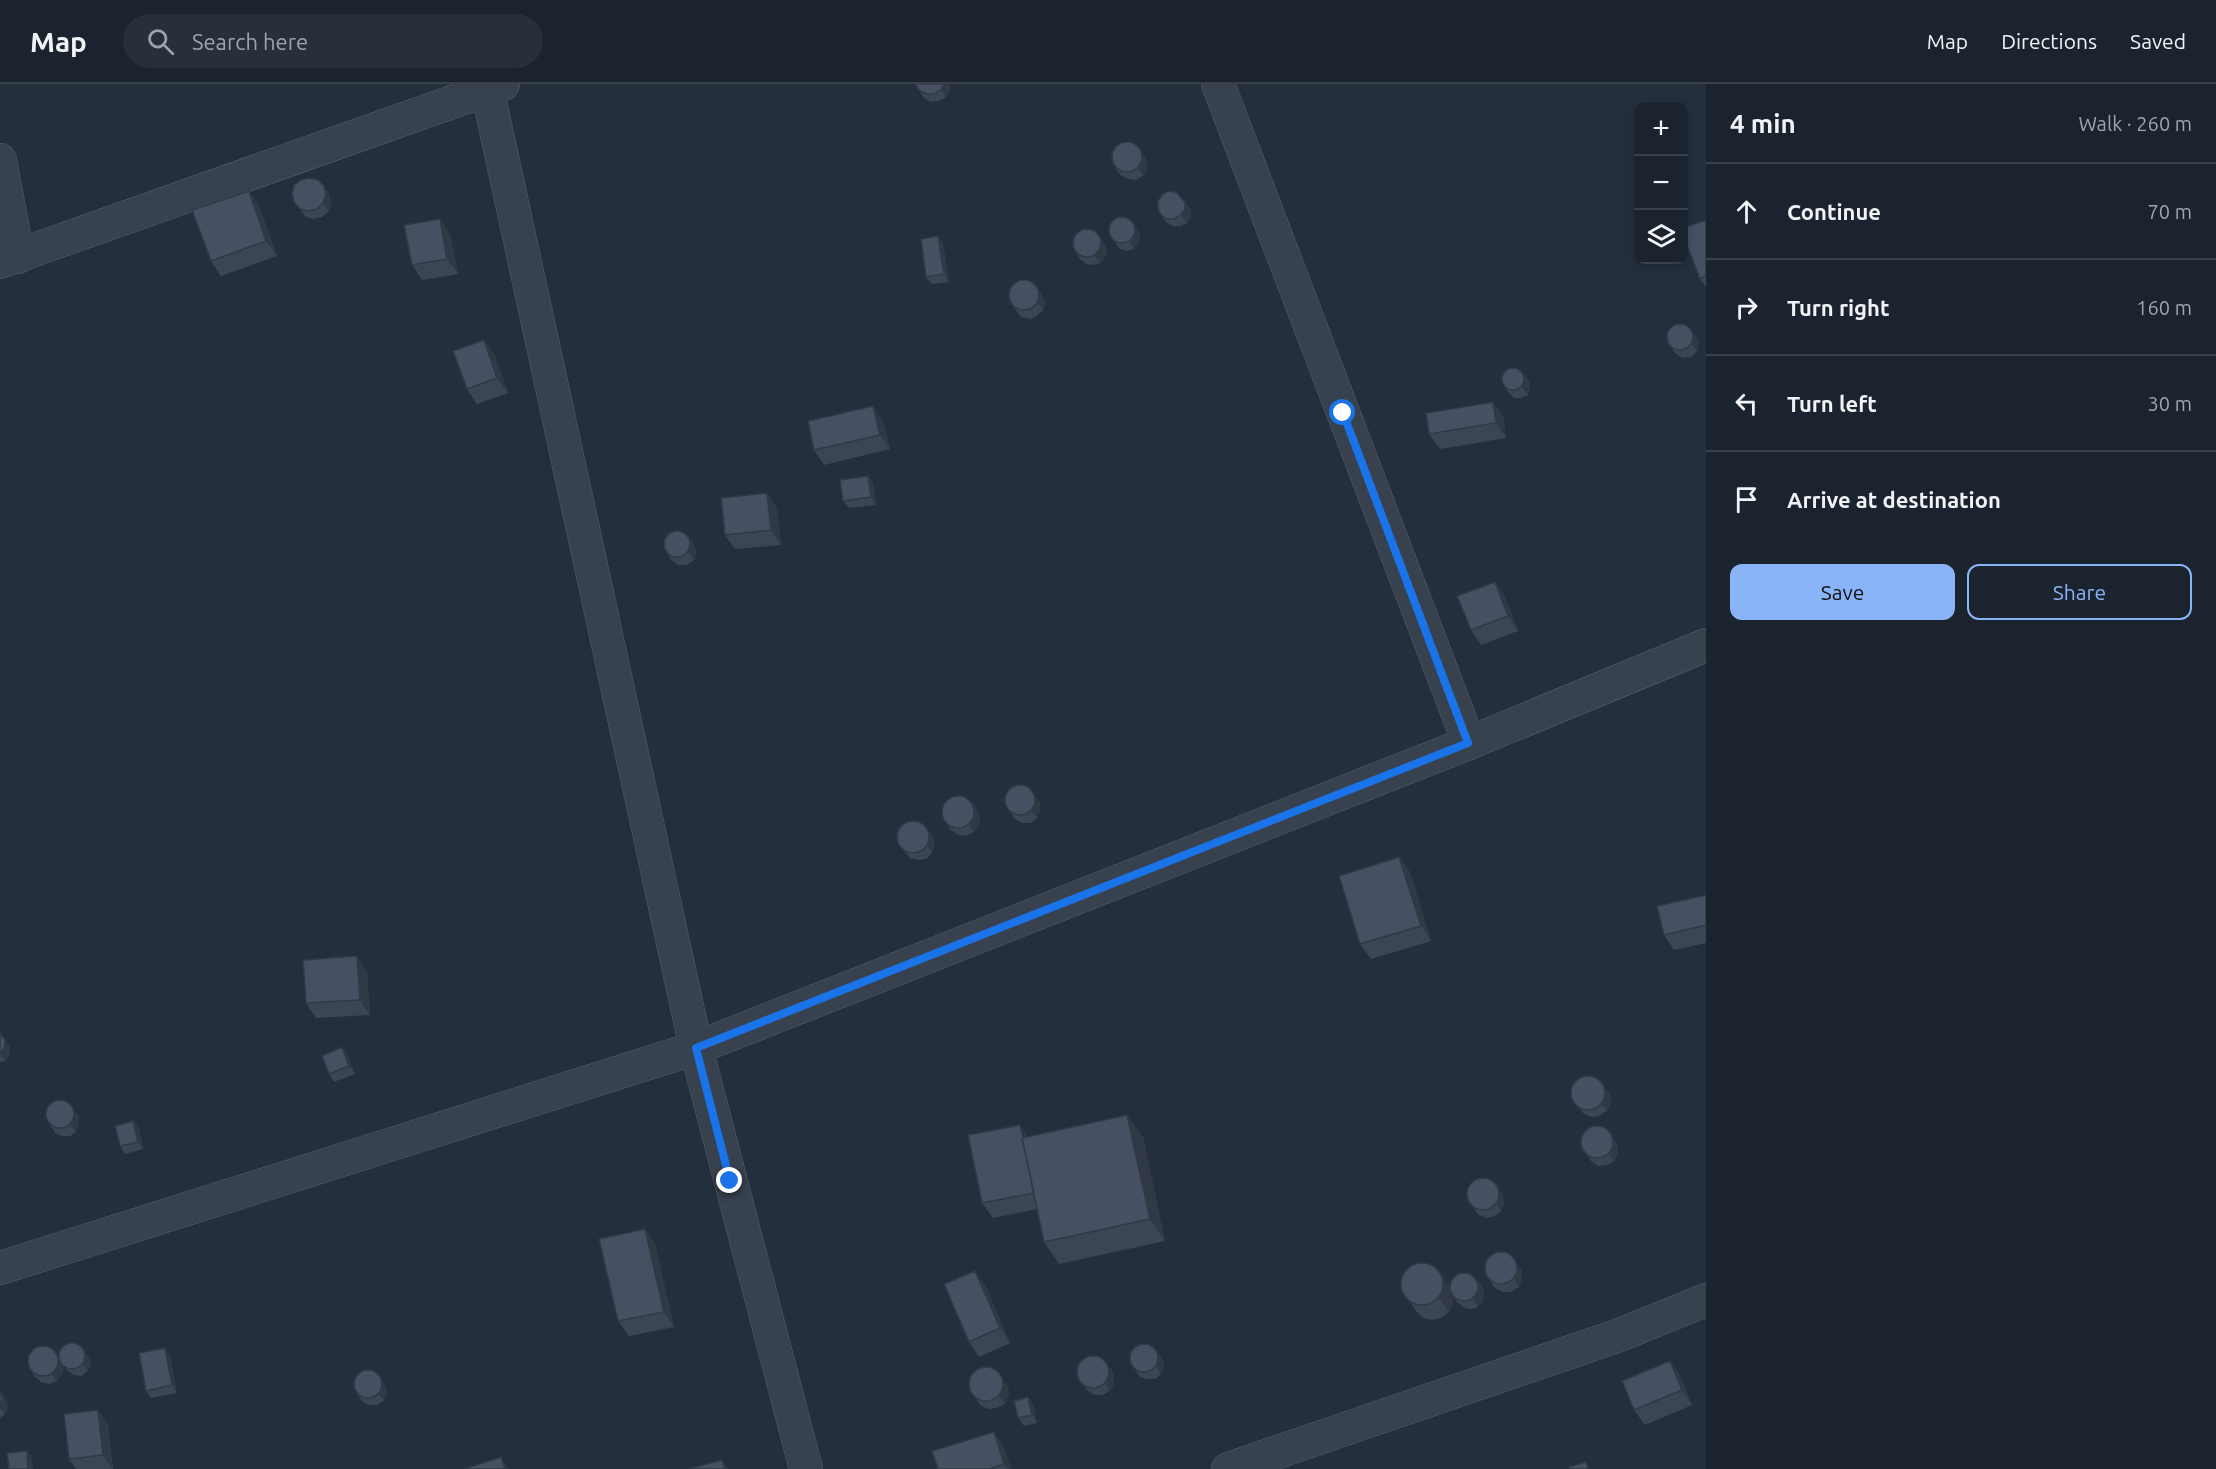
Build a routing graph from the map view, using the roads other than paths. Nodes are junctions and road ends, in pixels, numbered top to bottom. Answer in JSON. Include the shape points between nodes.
{"nodes":[{"id":1,"x":1218,"y":84,"type":"edge"},
{"id":2,"x":492,"y":86,"type":"edge"},
{"id":3,"x":0,"y":160,"type":"edge"},
{"id":4,"x":9,"y":260,"type":"edge"},
{"id":5,"x":1706,"y":645,"type":"edge"},
{"id":6,"x":1468,"y":743,"type":"junction"},
{"id":7,"x":696,"y":1048,"type":"junction"},
{"id":8,"x":0,"y":1268,"type":"edge"},
{"id":9,"x":1706,"y":1300,"type":"edge"},
{"id":10,"x":806,"y":1469,"type":"edge"},
{"id":11,"x":1228,"y":1469,"type":"edge"}],
"edges":[{"from":1,"to":6,"type":"street"},
{"from":2,"to":4,"type":"street"},
{"from":2,"to":7,"type":"street"},
{"from":3,"to":4,"type":"street"},
{"from":5,"to":6,"type":"street"},
{"from":6,"to":7,"type":"street"},
{"from":7,"to":8,"type":"street"},
{"from":7,"to":10,"type":"street"},
{"from":9,"to":11,"type":"street","via":[[1617,1336]]}]}
